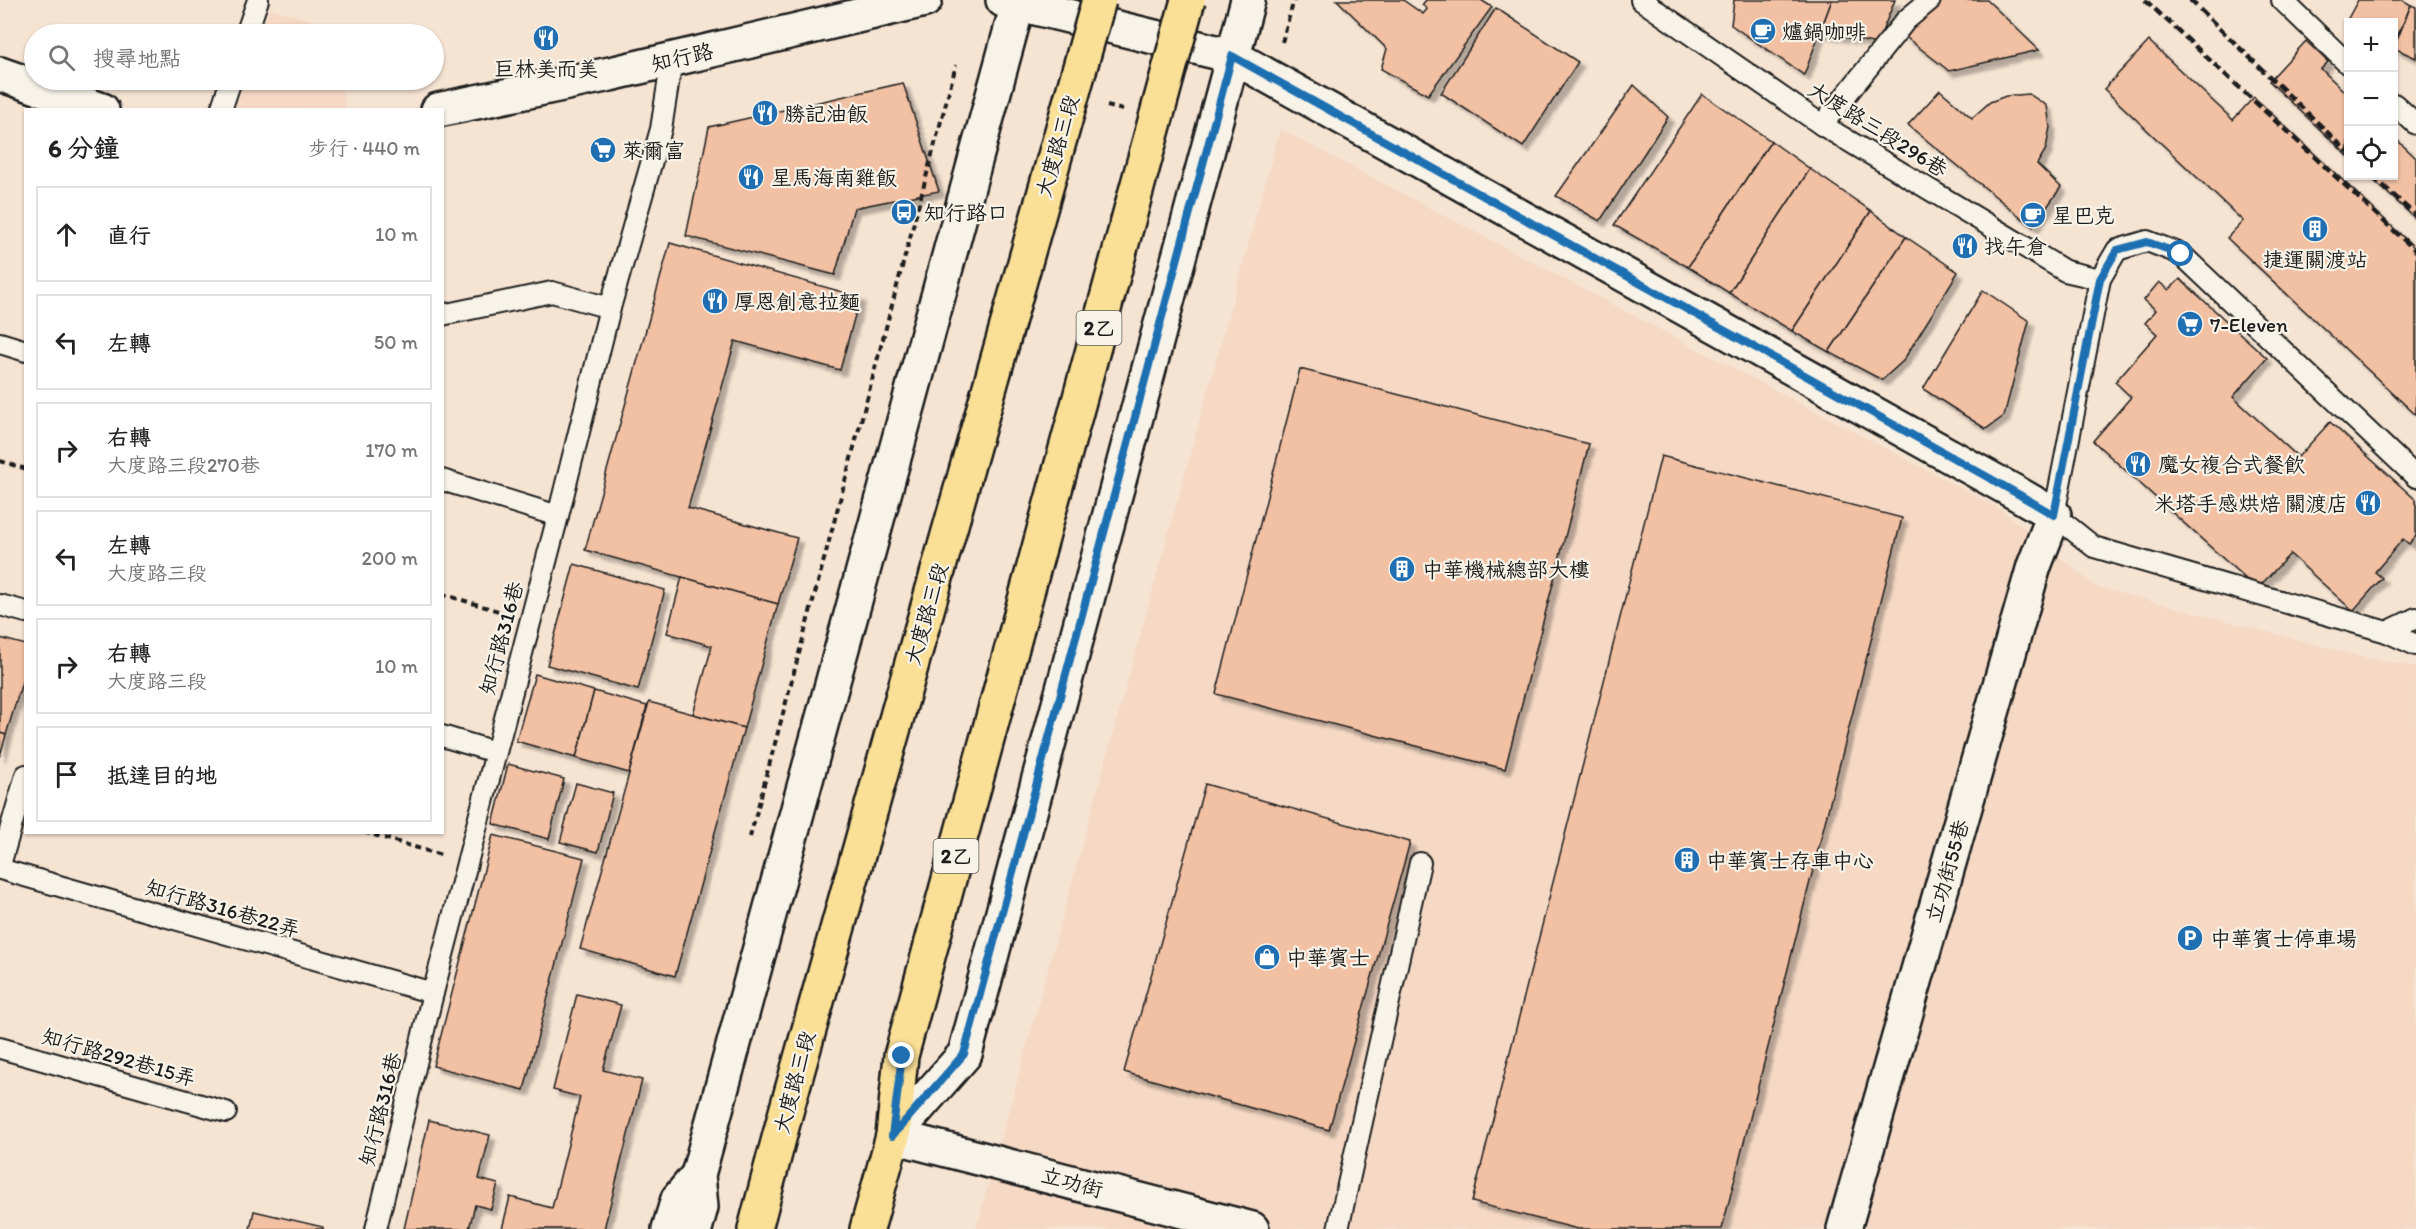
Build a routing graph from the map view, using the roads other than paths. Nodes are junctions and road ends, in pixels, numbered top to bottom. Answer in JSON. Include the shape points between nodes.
{"nodes":[{"id":1,"x":258,"y":0,"type":"edge"},
{"id":2,"x":925,"y":0,"type":"edge"},
{"id":3,"x":1099,"y":0,"type":"edge"},
{"id":4,"x":1188,"y":0,"type":"edge"},
{"id":5,"x":1248,"y":0,"type":"edge"},
{"id":6,"x":1641,"y":0,"type":"edge"},
{"id":7,"x":1930,"y":0,"type":"edge"},
{"id":8,"x":2282,"y":0,"type":"edge"},
{"id":9,"x":1014,"y":1,"type":"edge"},
{"id":10,"x":250,"y":24,"type":"edge"},
{"id":11,"x":1232,"y":56,"type":"junction"},
{"id":12,"x":672,"y":59,"type":"junction"},
{"id":13,"x":2344,"y":59,"type":"edge"},
{"id":14,"x":0,"y":74,"type":"edge"},
{"id":15,"x":24,"y":82,"type":"edge"},
{"id":16,"x":45,"y":90,"type":"edge"},
{"id":17,"x":227,"y":90,"type":"edge"},
{"id":18,"x":96,"y":108,"type":"edge"},
{"id":19,"x":221,"y":108,"type":"edge"},
{"id":20,"x":2398,"y":108,"type":"edge"},
{"id":21,"x":444,"y":109,"type":"edge"},
{"id":22,"x":2416,"y":124,"type":"edge"},
{"id":23,"x":1822,"y":125,"type":"junction"},
{"id":24,"x":2100,"y":279,"type":"junction"},
{"id":25,"x":610,"y":308,"type":"junction"},
{"id":26,"x":444,"y":315,"type":"edge"},
{"id":27,"x":0,"y":343,"type":"edge"},
{"id":28,"x":24,"y":350,"type":"edge"},
{"id":29,"x":2416,"y":477,"type":"edge"},
{"id":30,"x":444,"y":481,"type":"edge"},
{"id":31,"x":2054,"y":515,"type":"junction"},
{"id":32,"x":558,"y":516,"type":"junction"},
{"id":33,"x":0,"y":605,"type":"edge"},
{"id":34,"x":24,"y":611,"type":"edge"},
{"id":35,"x":2416,"y":618,"type":"edge"},
{"id":36,"x":2387,"y":632,"type":"junction"},
{"id":37,"x":2416,"y":645,"type":"edge"},
{"id":38,"x":444,"y":737,"type":"edge"},
{"id":39,"x":495,"y":752,"type":"junction"},
{"id":40,"x":24,"y":782,"type":"edge"},
{"id":41,"x":1420,"y":863,"type":"dead end"},
{"id":42,"x":0,"y":867,"type":"edge"},
{"id":43,"x":433,"y":993,"type":"junction"},
{"id":44,"x":0,"y":1048,"type":"edge"},
{"id":45,"x":226,"y":1112,"type":"dead end"},
{"id":46,"x":892,"y":1136,"type":"junction"},
{"id":47,"x":698,"y":1175,"type":"junction"},
{"id":48,"x":376,"y":1229,"type":"edge"},
{"id":49,"x":669,"y":1229,"type":"edge"},
{"id":50,"x":695,"y":1229,"type":"edge"},
{"id":51,"x":755,"y":1229,"type":"edge"},
{"id":52,"x":867,"y":1229,"type":"edge"},
{"id":53,"x":1251,"y":1229,"type":"edge"},
{"id":54,"x":1338,"y":1229,"type":"edge"},
{"id":55,"x":1844,"y":1229,"type":"edge"}],
"edges":[{"from":1,"to":10,"type":"lane"},
{"from":2,"to":12,"type":"street","name":"知行路"},
{"from":3,"to":51,"type":"main road","name":"大度路三段","bridge":true},
{"from":4,"to":46,"type":"main road","number":"2乙","bridge":true,"via":[[902,1056]]},
{"from":5,"to":11,"type":"street"},
{"from":6,"to":23,"type":"lane","name":"大度路三段296巷"},
{"from":7,"to":23,"type":"lane","via":[[1906,20]]},
{"from":8,"to":13,"type":"lane"},
{"from":9,"to":11,"type":"street"},
{"from":9,"to":47,"type":"street"},
{"from":11,"to":31,"type":"street"},
{"from":11,"to":46,"type":"street","via":[[964,1054]]},
{"from":12,"to":21,"type":"street","name":"知行路"},
{"from":12,"to":25,"type":"lane","name":"知行路316巷","via":[[661,129]]},
{"from":14,"to":15,"type":"street"},
{"from":16,"to":18,"type":"street"},
{"from":17,"to":19,"type":"lane"},
{"from":20,"to":22,"type":"lane"},
{"from":23,"to":24,"type":"lane","name":"大度路三段296巷","via":[[2065,271]]},
{"from":24,"to":29,"type":"lane","via":[[2117,250],[2147,242],[2181,254]]},
{"from":24,"to":31,"type":"lane"},
{"from":25,"to":26,"type":"lane","via":[[552,292]]},
{"from":25,"to":32,"type":"lane","name":"知行路316巷"},
{"from":27,"to":28,"type":"lane"},
{"from":30,"to":32,"type":"lane"},
{"from":31,"to":36,"type":"lane","via":[[2094,547]]},
{"from":31,"to":55,"type":"street","name":"立功街55巷","via":[[2034,566]]},
{"from":32,"to":39,"type":"lane","name":"知行路316巷"},
{"from":33,"to":34,"type":"lane"},
{"from":35,"to":36,"type":"lane"},
{"from":36,"to":37,"type":"lane"},
{"from":38,"to":39,"type":"lane"},
{"from":39,"to":43,"type":"lane","name":"知行路316巷"},
{"from":40,"to":42,"type":"lane"},
{"from":41,"to":54,"type":"lane"},
{"from":42,"to":43,"type":"lane","name":"知行路316巷22弄"},
{"from":43,"to":48,"type":"lane","name":"知行路316巷"},
{"from":44,"to":45,"type":"lane","name":"知行路292巷15弄"},
{"from":46,"to":52,"type":"main road","number":"2乙"},
{"from":46,"to":53,"type":"street","name":"立功街"},
{"from":47,"to":49,"type":"street","via":[[678,1199]]},
{"from":47,"to":50,"type":"street","via":[[701,1207]]}]}
